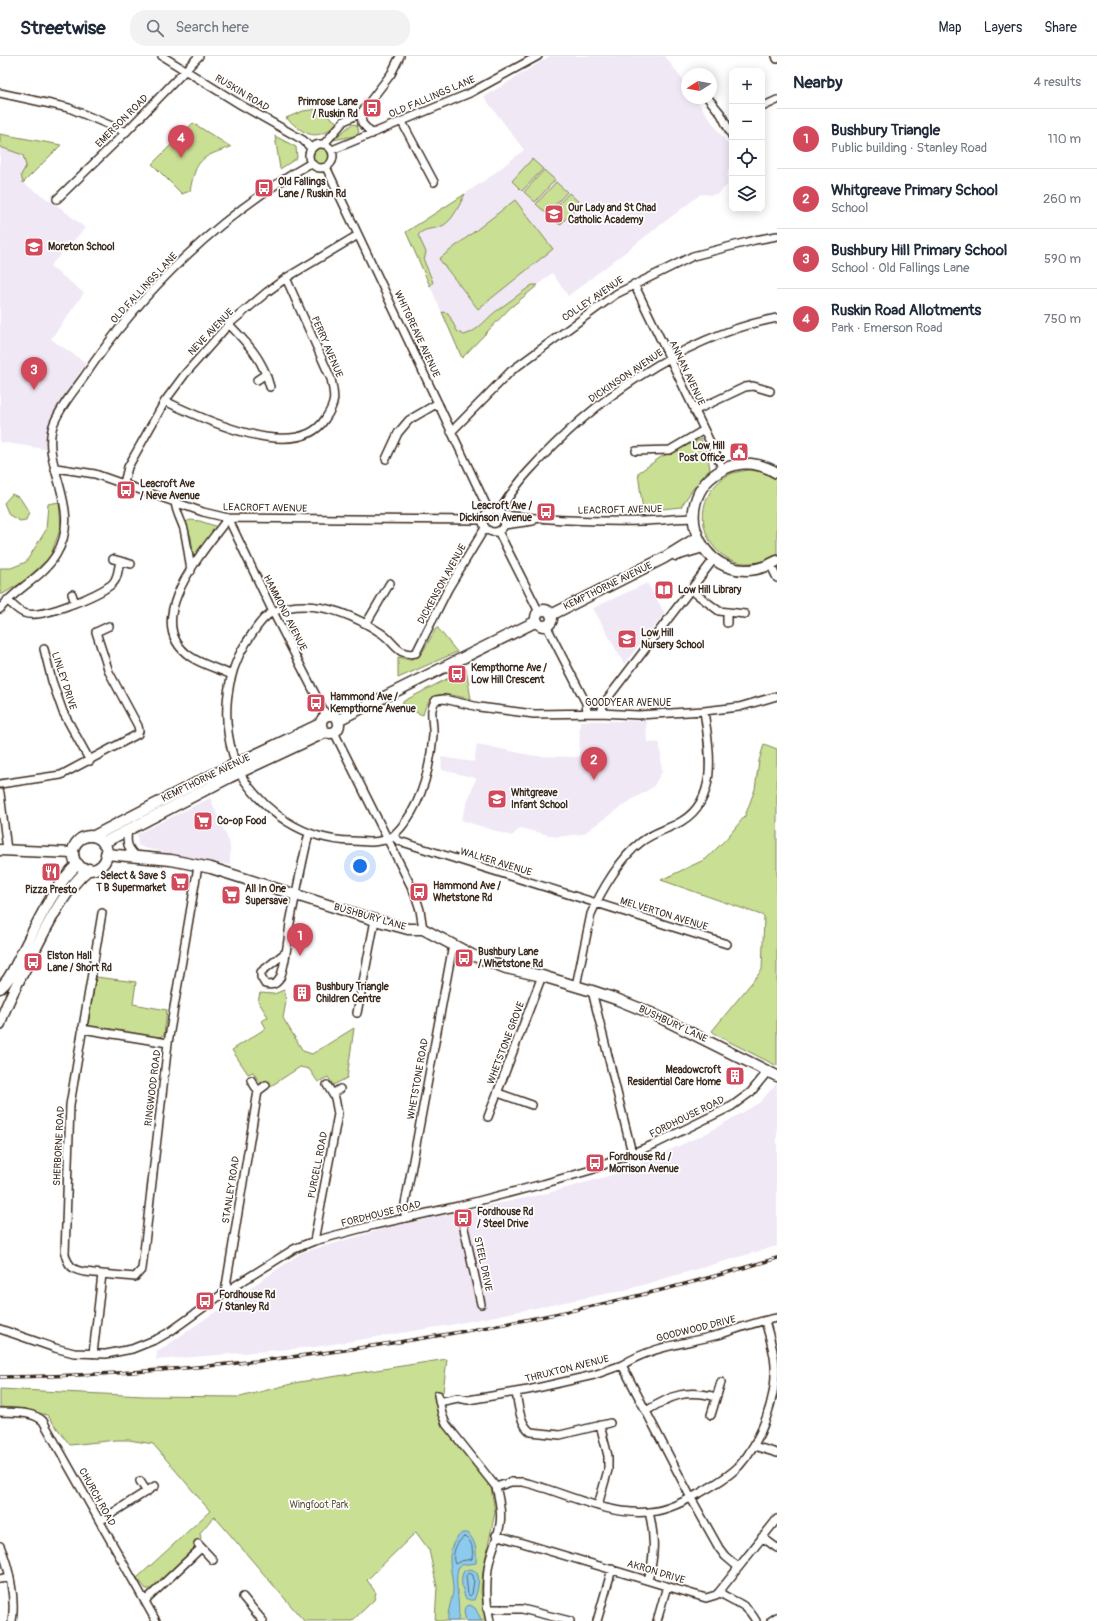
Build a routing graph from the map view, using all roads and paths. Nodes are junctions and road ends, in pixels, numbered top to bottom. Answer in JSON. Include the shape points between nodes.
{"nodes":[{"id":1,"x":162,"y":56,"type":"edge"},
{"id":2,"x":198,"y":56,"type":"edge"},
{"id":3,"x":400,"y":56,"type":"edge"},
{"id":4,"x":538,"y":56,"type":"edge"},
{"id":5,"x":186,"y":70,"type":"junction"},
{"id":6,"x":0,"y":93,"type":"edge"},
{"id":7,"x":777,"y":100,"type":"edge"},
{"id":8,"x":713,"y":104,"type":"edge"},
{"id":9,"x":765,"y":106,"type":"edge"},
{"id":10,"x":360,"y":113,"type":"junction"},
{"id":11,"x":402,"y":122,"type":"junction"},
{"id":12,"x":729,"y":123,"type":"edge"},
{"id":13,"x":126,"y":132,"type":"junction"},
{"id":14,"x":372,"y":134,"type":"junction"},
{"id":15,"x":324,"y":144,"type":"junction"},
{"id":16,"x":311,"y":148,"type":"junction"},
{"id":17,"x":332,"y":150,"type":"junction"},
{"id":18,"x":310,"y":163,"type":"junction"},
{"id":19,"x":326,"y":167,"type":"junction"},
{"id":20,"x":434,"y":182,"type":"dead end"},
{"id":21,"x":56,"y":199,"type":"dead end"},
{"id":22,"x":358,"y":235,"type":"junction"},
{"id":23,"x":777,"y":236,"type":"edge"},
{"id":24,"x":286,"y":278,"type":"junction"},
{"id":25,"x":634,"y":284,"type":"junction"},
{"id":26,"x":777,"y":318,"type":"edge"},
{"id":27,"x":229,"y":324,"type":"junction"},
{"id":28,"x":670,"y":358,"type":"junction"},
{"id":29,"x":266,"y":374,"type":"junction"},
{"id":30,"x":257,"y":380,"type":"dead end"},
{"id":31,"x":270,"y":387,"type":"dead end"},
{"id":32,"x":770,"y":391,"type":"dead end"},
{"id":33,"x":165,"y":401,"type":"junction"},
{"id":34,"x":438,"y":403,"type":"junction"},
{"id":35,"x":694,"y":411,"type":"junction"},
{"id":36,"x":704,"y":430,"type":"junction"},
{"id":37,"x":451,"y":432,"type":"junction"},
{"id":38,"x":636,"y":451,"type":"dead end"},
{"id":39,"x":386,"y":459,"type":"dead end"},
{"id":40,"x":56,"y":468,"type":"junction"},
{"id":41,"x":723,"y":469,"type":"junction"},
{"id":42,"x":777,"y":473,"type":"edge"},
{"id":43,"x":124,"y":483,"type":"junction"},
{"id":44,"x":175,"y":502,"type":"junction"},
{"id":45,"x":489,"y":511,"type":"junction"},
{"id":46,"x":501,"y":513,"type":"junction"},
{"id":47,"x":228,"y":518,"type":"junction"},
{"id":48,"x":694,"y":518,"type":"junction"},
{"id":49,"x":546,"y":519,"type":"junction"},
{"id":50,"x":482,"y":520,"type":"junction"},
{"id":51,"x":504,"y":524,"type":"junction"},
{"id":52,"x":485,"y":528,"type":"junction"},
{"id":53,"x":498,"y":531,"type":"junction"},
{"id":54,"x":698,"y":537,"type":"junction"},
{"id":55,"x":703,"y":547,"type":"junction"},
{"id":56,"x":664,"y":558,"type":"junction"},
{"id":57,"x":714,"y":559,"type":"junction"},
{"id":58,"x":774,"y":562,"type":"edge"},
{"id":59,"x":131,"y":564,"type":"dead end"},
{"id":60,"x":191,"y":571,"type":"junction"},
{"id":61,"x":777,"y":578,"type":"edge"},
{"id":62,"x":390,"y":583,"type":"dead end"},
{"id":63,"x":691,"y":590,"type":"junction"},
{"id":64,"x":72,"y":594,"type":"dead end"},
{"id":65,"x":7,"y":600,"type":"junction"},
{"id":66,"x":75,"y":603,"type":"junction"},
{"id":67,"x":0,"y":609,"type":"edge"},
{"id":68,"x":273,"y":612,"type":"junction"},
{"id":69,"x":727,"y":613,"type":"junction"},
{"id":70,"x":745,"y":614,"type":"dead end"},
{"id":71,"x":551,"y":615,"type":"junction"},
{"id":72,"x":538,"y":617,"type":"junction"},
{"id":73,"x":726,"y":623,"type":"dead end"},
{"id":74,"x":366,"y":624,"type":"junction"},
{"id":75,"x":546,"y":625,"type":"junction"},
{"id":76,"x":109,"y":626,"type":"dead end"},
{"id":77,"x":44,"y":648,"type":"dead end"},
{"id":78,"x":232,"y":675,"type":"junction"},
{"id":79,"x":777,"y":696,"type":"edge"},
{"id":80,"x":586,"y":703,"type":"junction"},
{"id":81,"x":604,"y":703,"type":"junction"},
{"id":82,"x":704,"y":711,"type":"junction"},
{"id":83,"x":588,"y":713,"type":"junction"},
{"id":84,"x":601,"y":713,"type":"junction"},
{"id":85,"x":326,"y":715,"type":"junction"},
{"id":86,"x":338,"y":720,"type":"junction"},
{"id":87,"x":327,"y":730,"type":"junction"},
{"id":88,"x":90,"y":761,"type":"junction"},
{"id":89,"x":237,"y":768,"type":"junction"},
{"id":90,"x":0,"y":784,"type":"edge"},
{"id":91,"x":0,"y":793,"type":"edge"},
{"id":92,"x":128,"y":830,"type":"junction"},
{"id":93,"x":309,"y":834,"type":"junction"},
{"id":94,"x":94,"y":836,"type":"junction"},
{"id":95,"x":391,"y":837,"type":"junction"},
{"id":96,"x":103,"y":843,"type":"junction"},
{"id":97,"x":4,"y":850,"type":"edge"},
{"id":98,"x":73,"y":853,"type":"junction"},
{"id":99,"x":106,"y":854,"type":"junction"},
{"id":100,"x":136,"y":856,"type":"junction"},
{"id":101,"x":78,"y":864,"type":"junction"},
{"id":102,"x":198,"y":866,"type":"junction"},
{"id":103,"x":89,"y":869,"type":"junction"},
{"id":104,"x":296,"y":895,"type":"junction"},
{"id":105,"x":596,"y":903,"type":"junction"},
{"id":106,"x":102,"y":913,"type":"dead end"},
{"id":107,"x":375,"y":920,"type":"junction"},
{"id":108,"x":423,"y":929,"type":"junction"},
{"id":109,"x":727,"y":944,"type":"dead end"},
{"id":110,"x":453,"y":945,"type":"junction"},
{"id":111,"x":285,"y":953,"type":"junction"},
{"id":112,"x":542,"y":976,"type":"junction"},
{"id":113,"x":576,"y":986,"type":"junction"},
{"id":114,"x":0,"y":989,"type":"edge"},
{"id":115,"x":592,"y":991,"type":"junction"},
{"id":116,"x":10,"y":997,"type":"junction"},
{"id":117,"x":357,"y":1014,"type":"dead end"},
{"id":118,"x":0,"y":1023,"type":"edge"},
{"id":119,"x":82,"y":1029,"type":"junction"},
{"id":120,"x":168,"y":1043,"type":"junction"},
{"id":121,"x":773,"y":1074,"type":"edge"},
{"id":122,"x":251,"y":1080,"type":"dead end"},
{"id":123,"x":266,"y":1085,"type":"dead end"},
{"id":124,"x":328,"y":1085,"type":"dead end"},
{"id":125,"x":340,"y":1089,"type":"dead end"},
{"id":126,"x":258,"y":1091,"type":"junction"},
{"id":127,"x":333,"y":1093,"type":"junction"},
{"id":128,"x":498,"y":1093,"type":"junction"},
{"id":129,"x":532,"y":1105,"type":"dead end"},
{"id":130,"x":488,"y":1117,"type":"dead end"},
{"id":131,"x":632,"y":1153,"type":"junction"},
{"id":132,"x":459,"y":1206,"type":"junction"},
{"id":133,"x":405,"y":1217,"type":"junction"},
{"id":134,"x":314,"y":1242,"type":"junction"},
{"id":135,"x":102,"y":1274,"type":"junction"},
{"id":136,"x":225,"y":1292,"type":"junction"},
{"id":137,"x":481,"y":1304,"type":"dead end"},
{"id":138,"x":777,"y":1318,"type":"edge"},
{"id":139,"x":764,"y":1321,"type":"junction"},
{"id":140,"x":0,"y":1329,"type":"edge"},
{"id":141,"x":93,"y":1354,"type":"junction"},
{"id":142,"x":622,"y":1365,"type":"junction"},
{"id":143,"x":776,"y":1374,"type":"edge"},
{"id":144,"x":721,"y":1382,"type":"dead end"},
{"id":145,"x":516,"y":1392,"type":"junction"},
{"id":146,"x":716,"y":1397,"type":"junction"},
{"id":147,"x":0,"y":1412,"type":"edge"},
{"id":148,"x":646,"y":1412,"type":"junction"},
{"id":149,"x":711,"y":1415,"type":"dead end"},
{"id":150,"x":610,"y":1422,"type":"dead end"},
{"id":151,"x":600,"y":1425,"type":"junction"},
{"id":152,"x":754,"y":1446,"type":"junction"},
{"id":153,"x":777,"y":1453,"type":"edge"},
{"id":154,"x":140,"y":1481,"type":"dead end"},
{"id":155,"x":155,"y":1486,"type":"dead end"},
{"id":156,"x":496,"y":1487,"type":"junction"},
{"id":157,"x":146,"y":1492,"type":"junction"},
{"id":158,"x":691,"y":1498,"type":"junction"},
{"id":159,"x":598,"y":1505,"type":"junction"},
{"id":160,"x":649,"y":1512,"type":"junction"},
{"id":161,"x":777,"y":1519,"type":"edge"},
{"id":162,"x":100,"y":1521,"type":"junction"},
{"id":163,"x":496,"y":1535,"type":"junction"},
{"id":164,"x":762,"y":1537,"type":"junction"},
{"id":165,"x":0,"y":1546,"type":"edge"},
{"id":166,"x":777,"y":1548,"type":"edge"},
{"id":167,"x":213,"y":1560,"type":"dead end"},
{"id":168,"x":738,"y":1567,"type":"junction"},
{"id":169,"x":612,"y":1570,"type":"junction"},
{"id":170,"x":9,"y":1577,"type":"junction"},
{"id":171,"x":0,"y":1579,"type":"edge"},
{"id":172,"x":648,"y":1580,"type":"junction"},
{"id":173,"x":667,"y":1586,"type":"junction"},
{"id":174,"x":719,"y":1592,"type":"junction"},
{"id":175,"x":243,"y":1597,"type":"dead end"},
{"id":176,"x":145,"y":1601,"type":"junction"},
{"id":177,"x":487,"y":1609,"type":"junction"},
{"id":178,"x":777,"y":1617,"type":"edge"},
{"id":179,"x":12,"y":1621,"type":"edge"},
{"id":180,"x":156,"y":1621,"type":"edge"},
{"id":181,"x":263,"y":1621,"type":"edge"},
{"id":182,"x":490,"y":1621,"type":"edge"},
{"id":183,"x":570,"y":1621,"type":"edge"},
{"id":184,"x":597,"y":1621,"type":"edge"},
{"id":185,"x":657,"y":1621,"type":"edge"},
{"id":186,"x":756,"y":1621,"type":"edge"},
{"id":187,"x":771,"y":1621,"type":"edge"}],
"edges":[{"from":1,"to":5,"type":"street","name":"RUSKIN ROAD"},
{"from":2,"to":5,"type":"street","name":"EMERSON ROAD"},
{"from":3,"to":10,"type":"street","via":[[391,74]]},
{"from":4,"to":11,"type":"street","name":"OLD FALLINGS LANE","via":[[470,93]]},
{"from":5,"to":13,"type":"street","name":"EMERSON ROAD"},
{"from":5,"to":16,"type":"street","name":"RUSKIN ROAD","via":[[303,140]]},
{"from":6,"to":13,"type":"street","via":[[69,108]]},
{"from":7,"to":9,"type":"street"},
{"from":8,"to":12,"type":"street"},
{"from":10,"to":14,"type":"street","via":[[362,123]]},
{"from":10,"to":15,"type":"street","via":[[344,121]]},
{"from":11,"to":14,"type":"street","name":"OLD FALLINGS LANE"},
{"from":11,"to":20,"type":"street"},
{"from":13,"to":21,"type":"street","name":"EMERSON ROAD"},
{"from":14,"to":17,"type":"street","name":"OLD FALLINGS LANE"},
{"from":15,"to":16,"type":"street","via":[[317,144]]},
{"from":15,"to":17,"type":"street"},
{"from":16,"to":18,"type":"street","via":[[308,156]]},
{"from":17,"to":19,"type":"street","via":[[332,161]]},
{"from":18,"to":19,"type":"street","via":[[318,168]]},
{"from":18,"to":40,"type":"street","name":"OLD FALLINGS LANE","via":[[265,191],[208,236],[151,292],[119,330],[87,371],[55,422],[51,443]]},
{"from":19,"to":22,"type":"street","name":"WHITGREAVE AVENUE"},
{"from":22,"to":24,"type":"street","name":"NEVE AVENUE"},
{"from":22,"to":34,"type":"street","name":"WHITGREAVE AVENUE"},
{"from":23,"to":25,"type":"street","name":"COLLEY AVENUE","via":[[693,256]]},
{"from":24,"to":27,"type":"street","name":"NEVE AVENUE"},
{"from":24,"to":33,"type":"street","name":"PERRY AVENUE","via":[[331,379],[335,397],[331,412],[322,424],[316,430],[301,436],[267,437],[202,419]]},
{"from":25,"to":28,"type":"street","name":"ANNAN AVENUE"},
{"from":25,"to":37,"type":"street","name":"COLLEY AVENUE","via":[[616,294],[511,371]]},
{"from":26,"to":28,"type":"street","name":"DICKINSON AVENUE","via":[[731,332]]},
{"from":27,"to":29,"type":"street","via":[[255,352]]},
{"from":27,"to":33,"type":"street","name":"NEVE AVENUE"},
{"from":28,"to":35,"type":"street","name":"ANNAN AVENUE"},
{"from":28,"to":46,"type":"street","name":"DICKINSON AVENUE","via":[[602,402],[554,445],[527,473]]},
{"from":29,"to":30,"type":"street"},
{"from":29,"to":31,"type":"street"},
{"from":32,"to":35,"type":"street","via":[[753,386],[745,387]]},
{"from":33,"to":43,"type":"street","name":"NEVE AVENUE","via":[[128,467]]},
{"from":34,"to":37,"type":"street","name":"WHITGREAVE AVENUE"},
{"from":34,"to":39,"type":"street","via":[[409,420],[398,433]]},
{"from":35,"to":36,"type":"street","name":"ANNAN AVENUE"},
{"from":36,"to":38,"type":"street","via":[[670,450]]},
{"from":36,"to":41,"type":"street","name":"ANNAN AVENUE"},
{"from":37,"to":45,"type":"street","name":"WHITGREAVE AVENUE"},
{"from":40,"to":43,"type":"street","name":"LEACROFT AVENUE","via":[[95,474]]},
{"from":40,"to":65,"type":"street","name":"OLD FALLINGS LANE","via":[[66,516],[61,545],[46,569]]},
{"from":41,"to":42,"type":"street","via":[[754,464]]},
{"from":41,"to":48,"type":"street","via":[[710,478],[700,491]]},
{"from":43,"to":44,"type":"street","name":"LEACROFT AVENUE"},
{"from":44,"to":47,"type":"street","name":"LEACROFT AVENUE"},
{"from":44,"to":60,"type":"street","via":[[188,547]]},
{"from":45,"to":46,"type":"street","via":[[494,509]]},
{"from":45,"to":50,"type":"street","via":[[484,514]]},
{"from":46,"to":49,"type":"street","name":"LEACROFT AVENUE"},
{"from":46,"to":51,"type":"street"},
{"from":47,"to":50,"type":"street","name":"LEACROFT AVENUE"},
{"from":47,"to":60,"type":"street"},
{"from":47,"to":68,"type":"street","name":"HAMMOND AVENUE"},
{"from":48,"to":49,"type":"street","name":"LEACROFT AVENUE","via":[[643,521]]},
{"from":48,"to":54,"type":"street"},
{"from":49,"to":51,"type":"street","name":"LEACROFT AVENUE"},
{"from":50,"to":52,"type":"street"},
{"from":51,"to":53,"type":"street"},
{"from":52,"to":53,"type":"street","via":[[490,532]]},
{"from":52,"to":74,"type":"street","name":"DICKENSON AVENUE","via":[[448,589],[416,653],[400,652],[383,635]]},
{"from":53,"to":72,"type":"street"},
{"from":54,"to":55,"type":"street"},
{"from":54,"to":56,"type":"street","name":"KEMPTHORNE AVENUE"},
{"from":55,"to":56,"type":"street","name":"KEMPTHORNE AVENUE"},
{"from":55,"to":57,"type":"street"},
{"from":56,"to":71,"type":"street","name":"KEMPTHORNE AVENUE"},
{"from":57,"to":58,"type":"street","via":[[730,567],[745,570],[760,568]]},
{"from":57,"to":63,"type":"street"},
{"from":58,"to":61,"type":"street"},
{"from":59,"to":66,"type":"street","via":[[116,560],[116,578],[112,584]]},
{"from":60,"to":78,"type":"street","via":[[174,602],[170,623],[172,633],[190,656]]},
{"from":62,"to":74,"type":"street"},
{"from":63,"to":69,"type":"street","via":[[715,609]]},
{"from":63,"to":81,"type":"street"},
{"from":64,"to":66,"type":"street"},
{"from":65,"to":66,"type":"street","via":[[25,614],[44,614]]},
{"from":65,"to":67,"type":"street","name":"OLD FALLINGS LANE"},
{"from":68,"to":74,"type":"street","via":[[319,607],[337,610]]},
{"from":68,"to":78,"type":"street","via":[[264,619],[242,649]]},
{"from":68,"to":85,"type":"street","name":"HAMMOND AVENUE"},
{"from":69,"to":70,"type":"street"},
{"from":69,"to":73,"type":"street"},
{"from":71,"to":72,"type":"street","via":[[546,611]]},
{"from":71,"to":75,"type":"street","via":[[551,621]]},
{"from":72,"to":75,"type":"street","via":[[541,625]]},
{"from":72,"to":86,"type":"street"},
{"from":75,"to":80,"type":"street"},
{"from":76,"to":88,"type":"street","via":[[96,632],[110,672],[139,731],[136,736]]},
{"from":77,"to":88,"type":"street","name":"LINLEY DRIVE","via":[[63,712]]},
{"from":78,"to":89,"type":"street","via":[[227,702],[227,729]]},
{"from":79,"to":82,"type":"street","name":"GOODYEAR AVENUE","via":[[740,707]]},
{"from":80,"to":81,"type":"street"},
{"from":80,"to":83,"type":"street"},
{"from":81,"to":84,"type":"street"},
{"from":82,"to":84,"type":"street","name":"GOODYEAR AVENUE"},
{"from":82,"to":105,"type":"street","via":[[710,769],[704,795],[692,813],[682,821],[655,833],[633,848],[617,868]]},
{"from":83,"to":84,"type":"street","name":"GOODYEAR AVENUE"},
{"from":83,"to":95,"type":"street","name":"GOODYEAR AVENUE","via":[[534,714],[479,707],[444,699],[436,700],[431,708],[434,732],[426,778],[412,812]]},
{"from":85,"to":86,"type":"street","via":[[334,716]]},
{"from":85,"to":87,"type":"street","via":[[321,720]]},
{"from":86,"to":87,"type":"street","via":[[338,727]]},
{"from":87,"to":89,"type":"street","name":"KEMPTHORNE AVENUE"},
{"from":87,"to":95,"type":"street"},
{"from":88,"to":90,"type":"street","via":[[61,775]]},
{"from":89,"to":92,"type":"street","name":"KEMPTHORNE AVENUE"},
{"from":89,"to":93,"type":"street","via":[[275,813]]},
{"from":89,"to":94,"type":"street","name":"KEMPTHORNE AVENUE","via":[[151,806]]},
{"from":91,"to":97,"type":"street"},
{"from":92,"to":96,"type":"street","name":"KEMPTHORNE AVENUE"},
{"from":92,"to":100,"type":"street","via":[[126,840]]},
{"from":93,"to":95,"type":"street","via":[[338,841],[371,841]]},
{"from":93,"to":104,"type":"street"},
{"from":94,"to":96,"type":"street"},
{"from":94,"to":98,"type":"street","via":[[80,839]]},
{"from":95,"to":105,"type":"street","name":"WALKER AVENUE"},
{"from":95,"to":108,"type":"street","via":[[415,894]]},
{"from":96,"to":99,"type":"street"},
{"from":97,"to":98,"type":"street"},
{"from":98,"to":101,"type":"street"},
{"from":99,"to":100,"type":"street","name":"BUSHBURY LANE"},
{"from":99,"to":103,"type":"street","via":[[100,866]]},
{"from":100,"to":102,"type":"street","name":"BUSHBURY LANE"},
{"from":101,"to":103,"type":"street"},
{"from":101,"to":114,"type":"street","via":[[69,872],[42,913],[9,978]]},
{"from":102,"to":104,"type":"street","name":"BUSHBURY LANE"},
{"from":102,"to":120,"type":"street","name":"RINGWOOD ROAD"},
{"from":103,"to":116,"type":"street","via":[[78,878],[52,919]]},
{"from":104,"to":107,"type":"street","name":"BUSHBURY LANE"},
{"from":104,"to":111,"type":"street"},
{"from":105,"to":109,"type":"street","name":"MELVERTON AVENUE"},
{"from":105,"to":113,"type":"street"},
{"from":106,"to":119,"type":"street","name":"SHERBORNE ROAD"},
{"from":107,"to":108,"type":"street","name":"BUSHBURY LANE","via":[[408,929]]},
{"from":107,"to":117,"type":"street"},
{"from":108,"to":110,"type":"street","name":"BUSHBURY LANE"},
{"from":110,"to":112,"type":"street","name":"BUSHBURY LANE","via":[[506,968]]},
{"from":110,"to":133,"type":"street","name":"WHETSTONE ROAD","via":[[405,1204]]},
{"from":111,"to":111,"type":"street","via":[[277,983],[265,984],[261,972]]},
{"from":112,"to":113,"type":"street","name":"BUSHBURY LANE"},
{"from":112,"to":128,"type":"street","name":"WHETSTONE GROVE"},
{"from":113,"to":115,"type":"street","name":"BUSHBURY LANE"},
{"from":114,"to":116,"type":"street"},
{"from":115,"to":121,"type":"street","name":"BUSHBURY LANE","via":[[653,1014]]},
{"from":115,"to":131,"type":"street"},
{"from":116,"to":118,"type":"street"},
{"from":119,"to":120,"type":"street"},
{"from":119,"to":135,"type":"street","name":"SHERBORNE ROAD","via":[[70,1105],[65,1254],[69,1265],[77,1271]]},
{"from":120,"to":135,"type":"street","name":"RINGWOOD ROAD","via":[[142,1269],[135,1277]]},
{"from":121,"to":131,"type":"street","name":"FORDHOUSE ROAD","via":[[732,1106],[656,1144]]},
{"from":122,"to":126,"type":"street"},
{"from":123,"to":126,"type":"street"},
{"from":124,"to":127,"type":"street","name":"PURCELL ROAD"},
{"from":125,"to":127,"type":"street"},
{"from":126,"to":136,"type":"street","name":"STANLEY ROAD"},
{"from":127,"to":134,"type":"street","name":"PURCELL ROAD","via":[[338,1114]]},
{"from":128,"to":129,"type":"street"},
{"from":128,"to":130,"type":"street","name":"WHETSTONE GROVE"},
{"from":131,"to":132,"type":"street","name":"FORDHOUSE ROAD","via":[[577,1174]]},
{"from":132,"to":133,"type":"street","name":"FORDHOUSE ROAD"},
{"from":132,"to":137,"type":"street","name":"STEEL DRIVE"},
{"from":133,"to":134,"type":"street","name":"FORDHOUSE ROAD"},
{"from":134,"to":136,"type":"street","name":"FORDHOUSE ROAD","via":[[294,1249]]},
{"from":135,"to":141,"type":"street"},
{"from":136,"to":141,"type":"street","name":"FORDHOUSE ROAD","via":[[157,1339],[122,1352]]},
{"from":138,"to":139,"type":"street","name":"GOODWOOD DRIVE"},
{"from":139,"to":142,"type":"street","name":"GOODWOOD DRIVE","via":[[650,1350]]},
{"from":139,"to":143,"type":"street","via":[[774,1355]]},
{"from":140,"to":141,"type":"street","name":"FORDHOUSE ROAD","via":[[55,1348]]},
{"from":142,"to":145,"type":"street","name":"THRUXTON AVENUE","via":[[594,1375]]},
{"from":142,"to":148,"type":"street","name":"THRUXTON AVENUE"},
{"from":143,"to":152,"type":"street","via":[[770,1403]]},
{"from":144,"to":146,"type":"street"},
{"from":145,"to":151,"type":"street","via":[[524,1424],[531,1432],[560,1434]]},
{"from":145,"to":156,"type":"street","name":"THRUXTON AVENUE","via":[[468,1400],[438,1398],[446,1424]]},
{"from":146,"to":148,"type":"street","via":[[700,1392],[677,1395]]},
{"from":146,"to":149,"type":"street"},
{"from":147,"to":162,"type":"street","name":"CHURCH ROAD","via":[[30,1415],[43,1421]]},
{"from":148,"to":158,"type":"street","name":"THRUXTON AVENUE"},
{"from":150,"to":151,"type":"street"},
{"from":151,"to":159,"type":"street","via":[[608,1456],[608,1470]]},
{"from":152,"to":153,"type":"street"},
{"from":152,"to":158,"type":"street","via":[[727,1477]]},
{"from":154,"to":157,"type":"street"},
{"from":155,"to":157,"type":"street"},
{"from":156,"to":159,"type":"street","via":[[511,1482],[523,1482]]},
{"from":156,"to":163,"type":"street","via":[[500,1524]]},
{"from":157,"to":162,"type":"street"},
{"from":158,"to":160,"type":"street","via":[[662,1510]]},
{"from":158,"to":168,"type":"street","name":"THRUXTON AVENUE","via":[[719,1548]]},
{"from":159,"to":160,"type":"street","via":[[623,1511]]},
{"from":160,"to":172,"type":"street","via":[[654,1543]]},
{"from":161,"to":164,"type":"street"},
{"from":162,"to":176,"type":"street","name":"CHURCH ROAD"},
{"from":163,"to":169,"type":"street","name":"AKRON DRIVE"},
{"from":163,"to":177,"type":"street","via":[[488,1568]]},
{"from":164,"to":166,"type":"street"},
{"from":164,"to":168,"type":"street"},
{"from":165,"to":170,"type":"street"},
{"from":167,"to":176,"type":"street","via":[[200,1546]]},
{"from":168,"to":174,"type":"street"},
{"from":169,"to":172,"type":"street","name":"AKRON DRIVE"},
{"from":169,"to":184,"type":"street"},
{"from":170,"to":171,"type":"street"},
{"from":170,"to":179,"type":"street"},
{"from":172,"to":173,"type":"street","name":"AKRON DRIVE"},
{"from":173,"to":174,"type":"street","name":"AKRON DRIVE","via":[[706,1598],[716,1596]]},
{"from":173,"to":185,"type":"street"},
{"from":174,"to":186,"type":"street","via":[[744,1605]]},
{"from":175,"to":181,"type":"street"},
{"from":176,"to":180,"type":"street","name":"CHURCH ROAD"},
{"from":177,"to":182,"type":"street"},
{"from":177,"to":183,"type":"street","via":[[522,1609]]},
{"from":178,"to":187,"type":"street"}]}
